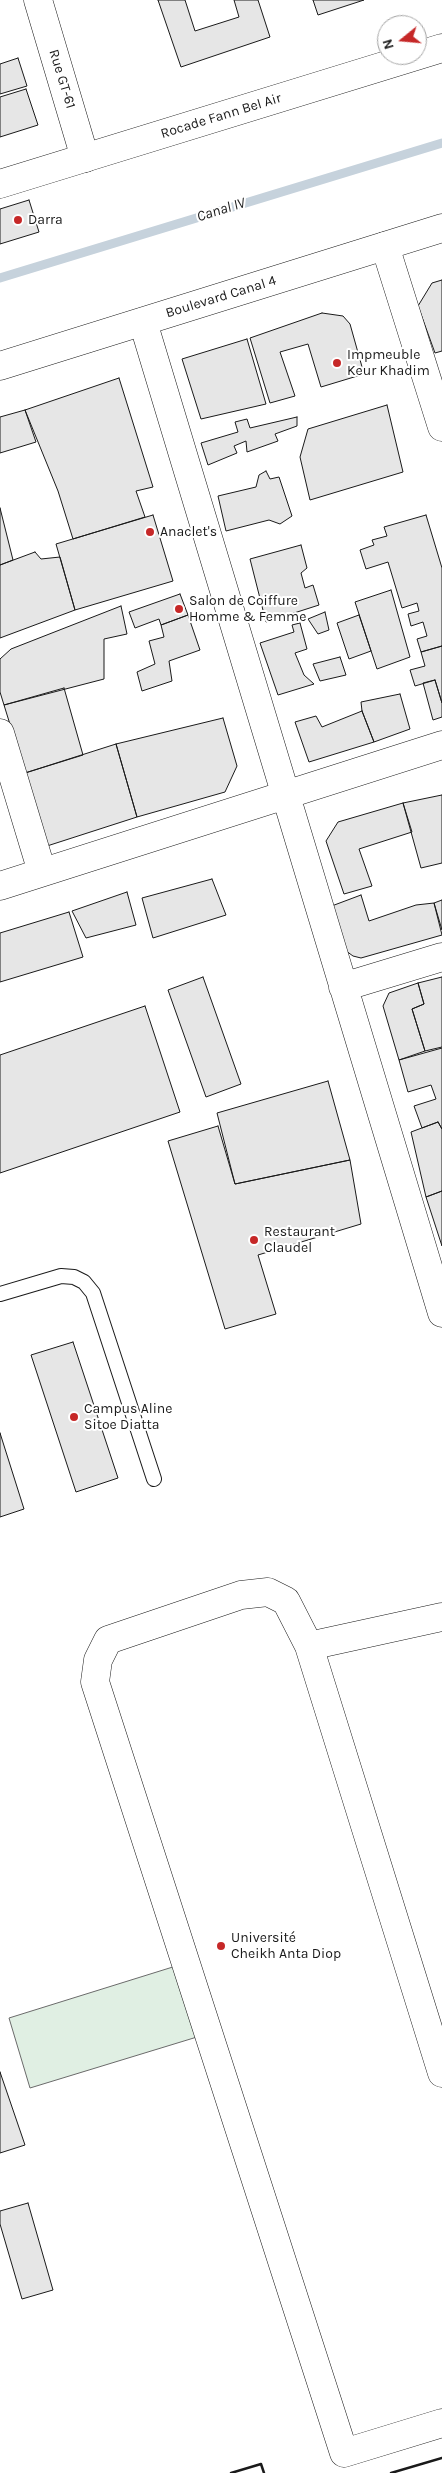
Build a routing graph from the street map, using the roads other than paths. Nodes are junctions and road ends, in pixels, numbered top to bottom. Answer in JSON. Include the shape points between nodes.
{"nodes":[{"id":1,"x":38,"y":0,"type":"edge"},
{"id":2,"x":442,"y":48,"type":"edge"},
{"id":3,"x":85,"y":158,"type":"junction"},
{"id":4,"x":0,"y":184,"type":"edge"},
{"id":5,"x":442,"y":228,"type":"edge"},
{"id":6,"x":384,"y":246,"type":"junction"},
{"id":7,"x":143,"y":322,"type":"junction"},
{"id":8,"x":0,"y":366,"type":"edge"},
{"id":9,"x":442,"y":427,"type":"edge"},
{"id":10,"x":0,"y":732,"type":"edge"},
{"id":11,"x":442,"y":745,"type":"edge"},
{"id":12,"x":285,"y":794,"type":"junction"},
{"id":13,"x":42,"y":872,"type":"junction"},
{"id":14,"x":0,"y":886,"type":"edge"},
{"id":15,"x":442,"y":957,"type":"edge"},
{"id":16,"x":344,"y":987,"type":"junction"},
{"id":17,"x":0,"y":1294,"type":"edge"},
{"id":18,"x":442,"y":1313,"type":"edge"},
{"id":19,"x":154,"y":1480,"type":"dead end"},
{"id":20,"x":442,"y":1617,"type":"edge"},
{"id":21,"x":309,"y":1646,"type":"junction"},
{"id":22,"x":442,"y":2073,"type":"edge"},
{"id":23,"x":442,"y":2423,"type":"edge"}],
"edges":[{"from":1,"to":3,"type":"street","name":"Rue GT-61"},
{"from":2,"to":3,"type":"street","name":"Rocade Fann Bel Air"},
{"from":3,"to":4,"type":"street","name":"Rocade Fann Bel Air"},
{"from":5,"to":6,"type":"street","name":"Boulevard Canal 4"},
{"from":6,"to":7,"type":"street","name":"Boulevard Canal 4"},
{"from":6,"to":9,"type":"street"},
{"from":7,"to":8,"type":"street","name":"Boulevard Canal 4"},
{"from":7,"to":12,"type":"street"},
{"from":10,"to":13,"type":"street"},
{"from":11,"to":12,"type":"street"},
{"from":12,"to":13,"type":"street"},
{"from":12,"to":16,"type":"street"},
{"from":13,"to":14,"type":"street"},
{"from":15,"to":16,"type":"street"},
{"from":16,"to":18,"type":"street"},
{"from":17,"to":19,"type":"lane","via":[[61,1276],[84,1282],[93,1293]]},
{"from":20,"to":21,"type":"street"},
{"from":21,"to":22,"type":"street"},
{"from":21,"to":23,"type":"street","via":[[286,1602],[268,1592],[241,1595],[108,1640],[98,1660],[95,1682],[344,2453]]}]}
